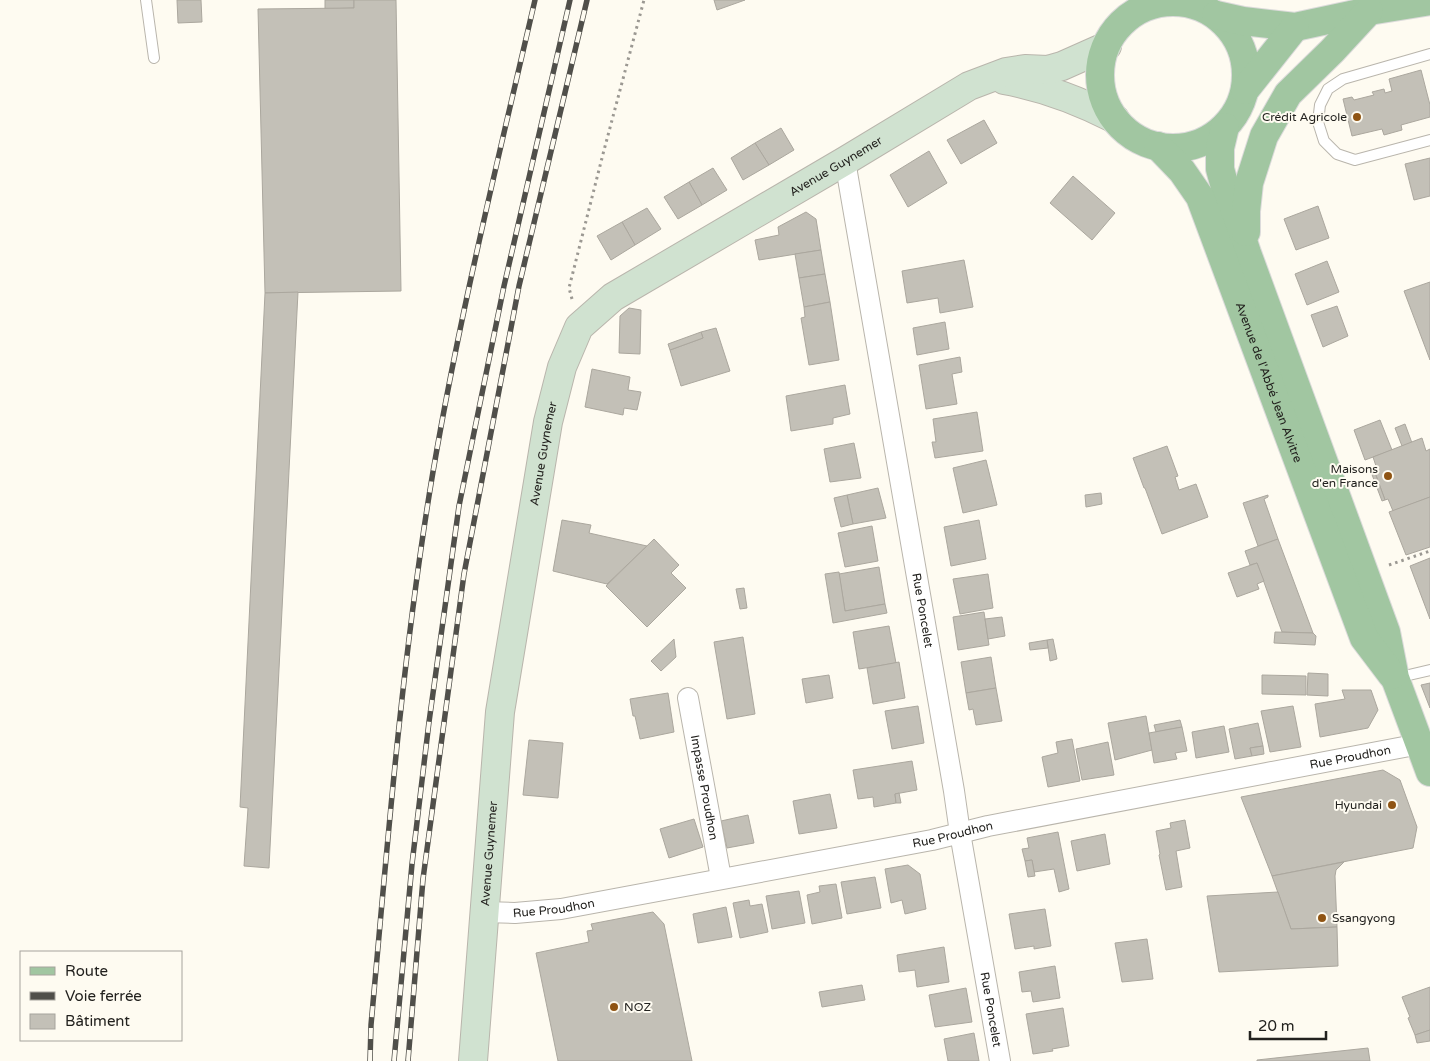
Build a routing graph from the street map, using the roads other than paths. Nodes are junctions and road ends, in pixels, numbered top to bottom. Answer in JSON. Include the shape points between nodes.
{"nodes":[{"id":1,"x":146,"y":0,"type":"edge"},
{"id":2,"x":1182,"y":1,"type":"edge"},
{"id":3,"x":1430,"y":1,"type":"edge"},
{"id":4,"x":1120,"y":11,"type":"edge"},
{"id":5,"x":1368,"y":11,"type":"junction"},
{"id":6,"x":1216,"y":15,"type":"junction"},
{"id":7,"x":1295,"y":27,"type":"junction"},
{"id":8,"x":1106,"y":46,"type":"junction"},
{"id":9,"x":1430,"y":54,"type":"edge"},
{"id":10,"x":154,"y":58,"type":"dead end"},
{"id":11,"x":990,"y":77,"type":"junction"},
{"id":12,"x":1245,"y":90,"type":"junction"},
{"id":13,"x":1116,"y":119,"type":"junction"},
{"id":14,"x":1225,"y":127,"type":"junction"},
{"id":15,"x":1430,"y":140,"type":"edge"},
{"id":16,"x":1158,"y":146,"type":"junction"},
{"id":17,"x":845,"y":161,"type":"junction"},
{"id":18,"x":1247,"y":253,"type":"junction"},
{"id":19,"x":1430,"y":670,"type":"edge"},
{"id":20,"x":1394,"y":678,"type":"junction"},
{"id":21,"x":688,"y":698,"type":"dead end"},
{"id":22,"x":1425,"y":743,"type":"edge"},
{"id":23,"x":1430,"y":772,"type":"edge"},
{"id":24,"x":960,"y":833,"type":"junction"},
{"id":25,"x":721,"y":878,"type":"junction"},
{"id":26,"x":484,"y":912,"type":"junction"},
{"id":27,"x":473,"y":1061,"type":"edge"},
{"id":28,"x":1000,"y":1061,"type":"edge"}],
"edges":[{"from":1,"to":10,"type":"lane"},
{"from":2,"to":4,"type":"main road","via":[[1147,6],[1134,13]]},
{"from":2,"to":6,"type":"main road"},
{"from":3,"to":5,"type":"main road"},
{"from":4,"to":8,"type":"main road"},
{"from":5,"to":7,"type":"main road"},
{"from":5,"to":18,"type":"main road","via":[[1288,94],[1264,136],[1248,192]]},
{"from":6,"to":7,"type":"main road"},
{"from":6,"to":12,"type":"main road","via":[[1231,30],[1242,49]]},
{"from":7,"to":12,"type":"main road"},
{"from":8,"to":11,"type":"main road","name":"Avenue Guynemer","via":[[1048,70],[1025,69]]},
{"from":8,"to":13,"type":"main road","via":[[1101,64],[1101,84],[1106,103]]},
{"from":9,"to":15,"type":"lane","via":[[1343,79],[1328,89],[1320,105],[1318,122],[1324,141],[1337,154],[1355,160]]},
{"from":11,"to":13,"type":"main road","via":[[1046,90]]},
{"from":11,"to":17,"type":"main road","name":"Avenue Guynemer","via":[[969,86]]},
{"from":12,"to":14,"type":"main road","via":[[1238,110]]},
{"from":13,"to":16,"type":"main road","via":[[1127,132]]},
{"from":14,"to":16,"type":"main road","via":[[1205,141],[1182,148]]},
{"from":14,"to":18,"type":"main road","name":"Avenue de l'Abbé Jean Alvitre","via":[[1220,169]]},
{"from":16,"to":20,"type":"main road","name":"Avenue de l'Abbé Jean Alvitre","via":[[1182,171],[1200,197],[1364,638]]},
{"from":17,"to":24,"type":"street","name":"Rue Poncelet"},
{"from":17,"to":26,"type":"main road","name":"Avenue Guynemer","via":[[613,297],[579,327],[562,367],[548,422],[500,712]]},
{"from":18,"to":20,"type":"main road","name":"Avenue de l'Abbé Jean Alvitre","via":[[1386,632]]},
{"from":19,"to":20,"type":"lane"},
{"from":20,"to":22,"type":"main road","name":"Avenue de l'Abbé Jean Alvitre"},
{"from":21,"to":25,"type":"street","name":"Impasse Proudhon"},
{"from":22,"to":23,"type":"main road","name":"Avenue de l'Abbé Jean Alvitre"},
{"from":22,"to":24,"type":"street","name":"Rue Proudhon"},
{"from":24,"to":25,"type":"street","name":"Rue Proudhon"},
{"from":24,"to":28,"type":"street","name":"Rue Poncelet"},
{"from":25,"to":26,"type":"street","name":"Rue Proudhon","via":[[561,909]]},
{"from":26,"to":27,"type":"main road","name":"Avenue Guynemer"}]}
